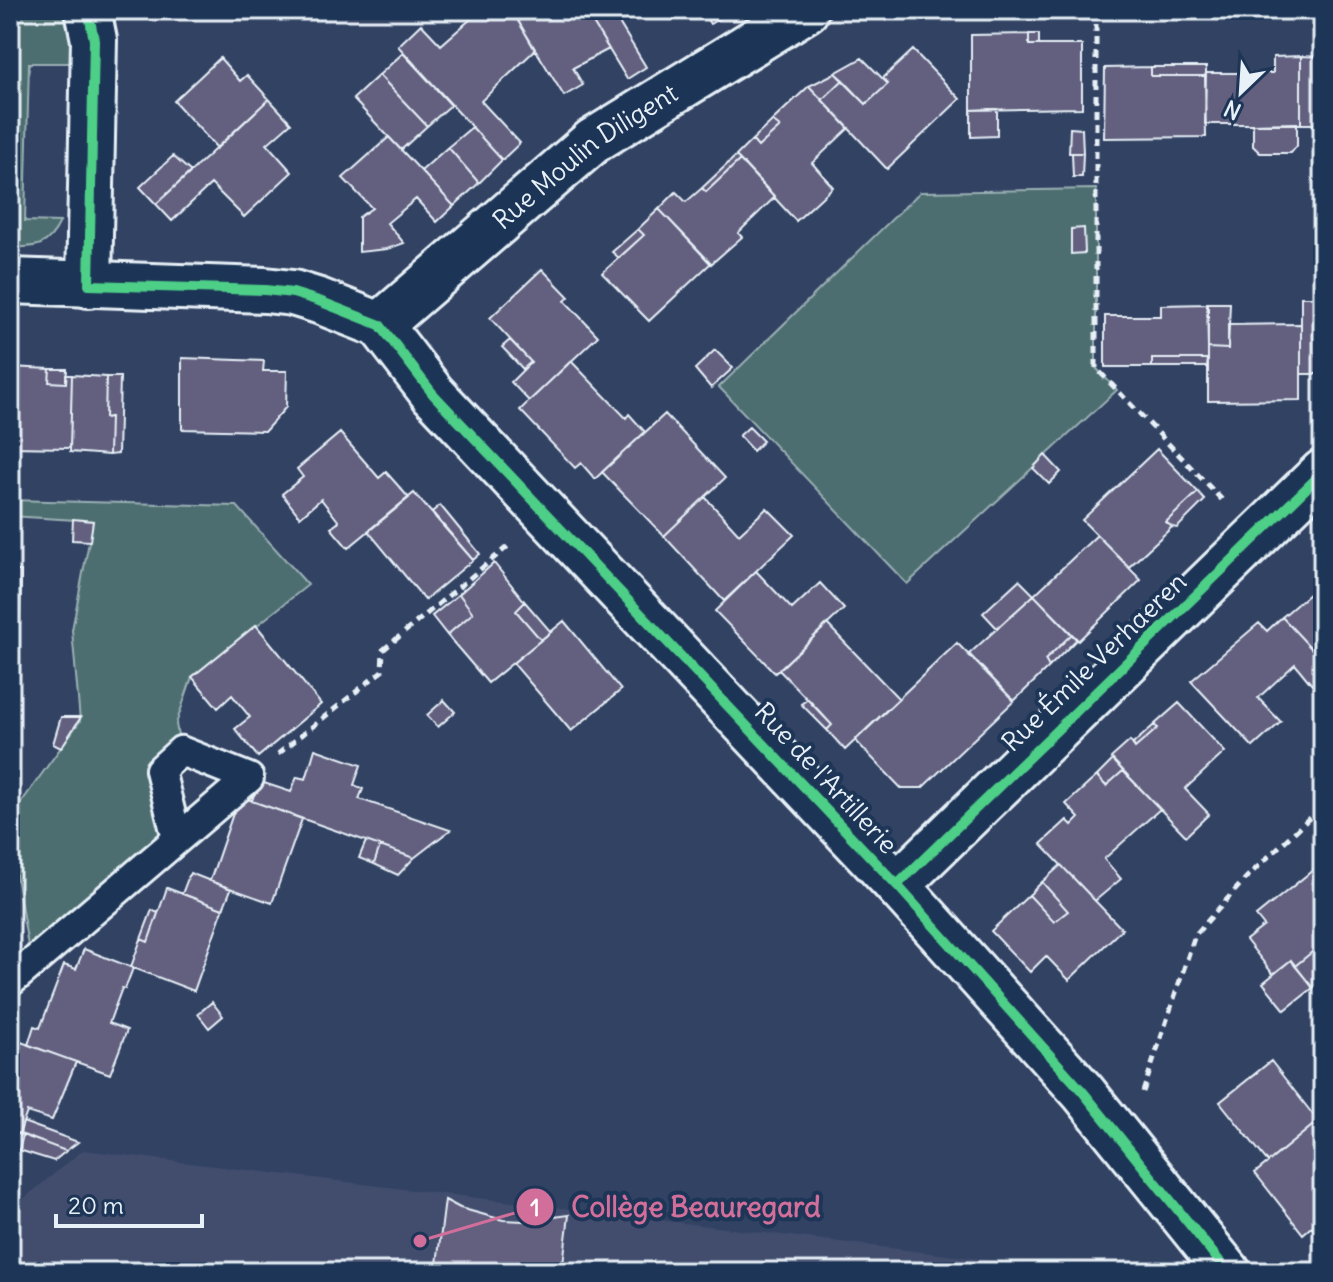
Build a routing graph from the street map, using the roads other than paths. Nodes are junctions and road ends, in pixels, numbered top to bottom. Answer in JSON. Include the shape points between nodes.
{"nodes":[{"id":1,"x":88,"y":10,"type":"edge"},
{"id":2,"x":806,"y":10,"type":"edge"},
{"id":3,"x":10,"y":281,"type":"edge"},
{"id":4,"x":89,"y":285,"type":"junction"},
{"id":5,"x":380,"y":325,"type":"junction"},
{"id":6,"x":1323,"y":472,"type":"edge"},
{"id":7,"x":177,"y":839,"type":"junction"},
{"id":8,"x":897,"y":885,"type":"junction"},
{"id":9,"x":10,"y":982,"type":"edge"},
{"id":10,"x":1228,"y":1272,"type":"edge"}],
"edges":[{"from":1,"to":4,"type":"street","via":[[94,40]]},
{"from":2,"to":5,"type":"street","name":"Rue Moulin Diligent","via":[[593,141]]},
{"from":3,"to":4,"type":"street"},
{"from":4,"to":5,"type":"street","via":[[293,293]]},
{"from":5,"to":8,"type":"street","name":"Rue de l'Artillerie","via":[[433,394]]},
{"from":6,"to":8,"type":"street","name":"Rue Émile Verhaeren"},
{"from":7,"to":7,"type":"lane","via":[[249,778],[181,751],[160,770]]},
{"from":7,"to":9,"type":"lane"},
{"from":8,"to":10,"type":"street","name":"Rue de l'Artillerie","via":[[1083,1092]]}]}
